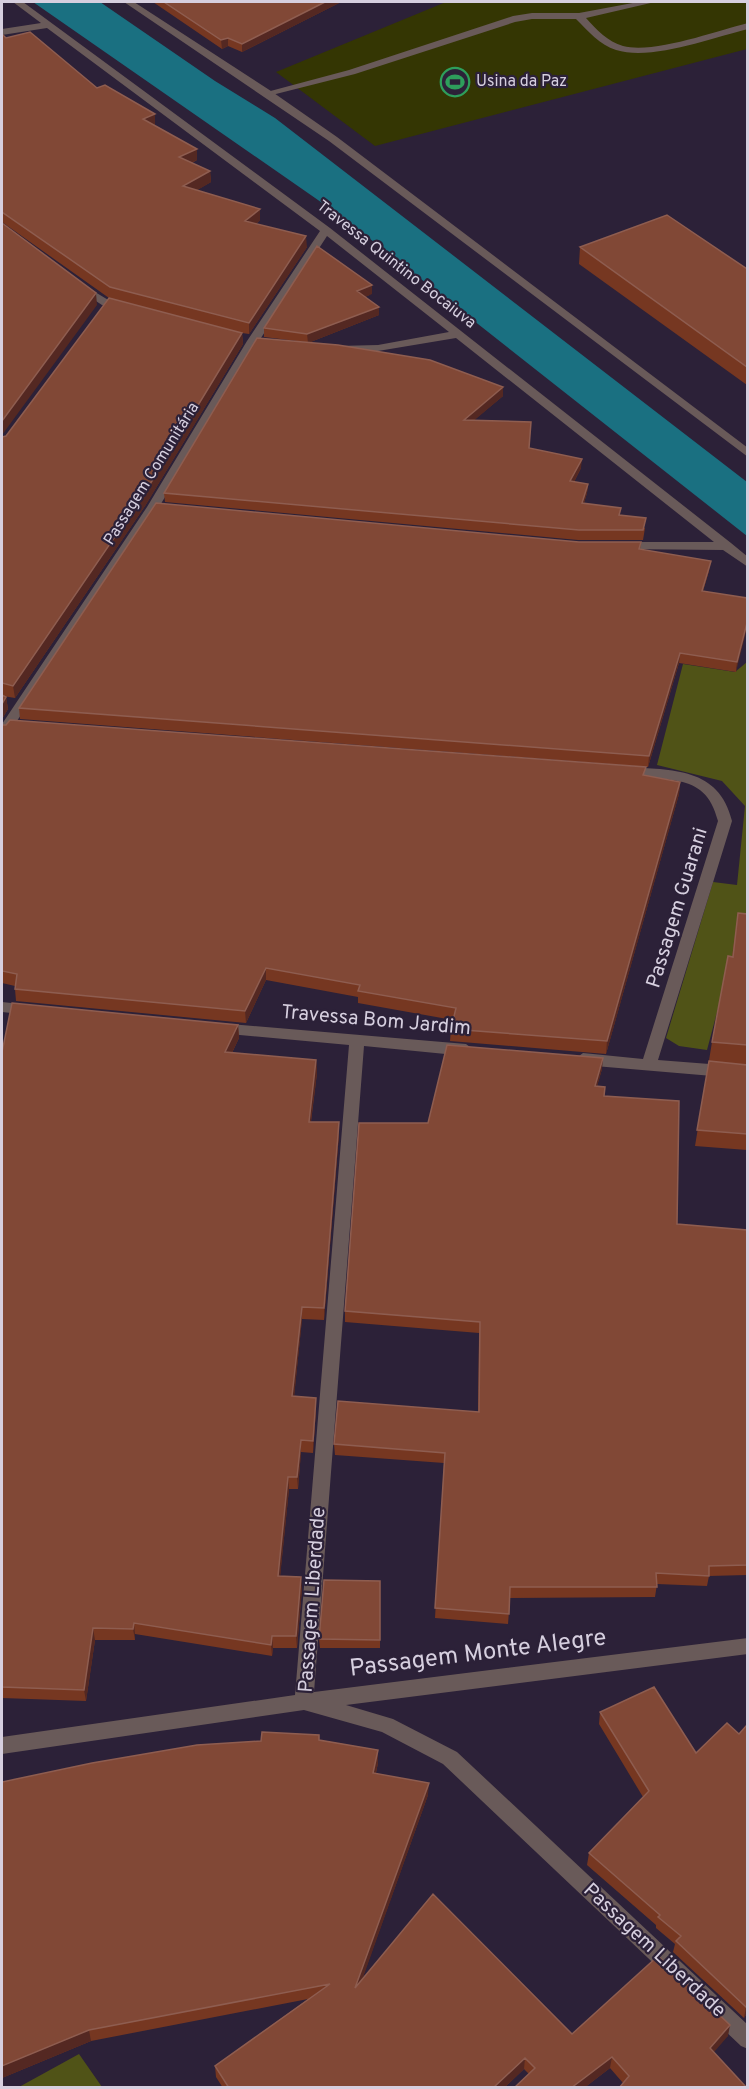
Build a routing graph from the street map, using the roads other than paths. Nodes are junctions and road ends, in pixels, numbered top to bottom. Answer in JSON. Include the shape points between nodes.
{"nodes":[{"id":1,"x":18,"y":2,"type":"edge"},
{"id":2,"x":128,"y":2,"type":"edge"},
{"id":3,"x":650,"y":2,"type":"edge"},
{"id":4,"x":579,"y":16,"type":"junction"},
{"id":5,"x":49,"y":25,"type":"junction"},
{"id":6,"x":747,"y":26,"type":"edge"},
{"id":7,"x":2,"y":32,"type":"edge"},
{"id":8,"x":268,"y":93,"type":"junction"},
{"id":9,"x":326,"y":230,"type":"junction"},
{"id":10,"x":70,"y":279,"type":"edge"},
{"id":11,"x":140,"y":311,"type":"edge"},
{"id":12,"x":459,"y":334,"type":"junction"},
{"id":13,"x":323,"y":350,"type":"edge"},
{"id":14,"x":747,"y":454,"type":"edge"},
{"id":15,"x":612,"y":546,"type":"edge"},
{"id":16,"x":727,"y":546,"type":"junction"},
{"id":17,"x":747,"y":563,"type":"edge"},
{"id":18,"x":2,"y":701,"type":"edge"},
{"id":19,"x":20,"y":706,"type":"junction"},
{"id":20,"x":9,"y":728,"type":"edge"},
{"id":21,"x":611,"y":770,"type":"edge"},
{"id":22,"x":2,"y":1007,"type":"edge"},
{"id":23,"x":49,"y":1011,"type":"edge"},
{"id":24,"x":203,"y":1026,"type":"edge"},
{"id":25,"x":357,"y":1041,"type":"junction"},
{"id":26,"x":485,"y":1051,"type":"edge"},
{"id":27,"x":567,"y":1058,"type":"edge"},
{"id":28,"x":649,"y":1064,"type":"junction"},
{"id":29,"x":747,"y":1073,"type":"edge"},
{"id":30,"x":747,"y":1646,"type":"edge"},
{"id":31,"x":304,"y":1702,"type":"junction"},
{"id":32,"x":2,"y":1746,"type":"edge"},
{"id":33,"x":747,"y":2039,"type":"edge"}],
"edges":[{"from":1,"to":5,"type":"street","name":"Travessa Quintino Bocaiuva"},
{"from":2,"to":8,"type":"street"},
{"from":3,"to":4,"type":"street"},
{"from":4,"to":6,"type":"street","via":[[592,31],[618,48],[639,52]]},
{"from":4,"to":8,"type":"street","via":[[513,19],[352,72]]},
{"from":5,"to":7,"type":"street"},
{"from":5,"to":9,"type":"street","name":"Travessa Quintino Bocaiuva"},
{"from":8,"to":14,"type":"street"},
{"from":9,"to":12,"type":"street","name":"Travessa Quintino Bocaiuva"},
{"from":9,"to":19,"type":"street","name":"Passagem Comunitária","via":[[253,340],[159,507]]},
{"from":10,"to":11,"type":"street","via":[[103,307]]},
{"from":12,"to":13,"type":"street","via":[[378,348]]},
{"from":12,"to":16,"type":"street","name":"Travessa Quintino Bocaiuva"},
{"from":15,"to":16,"type":"street"},
{"from":16,"to":17,"type":"street","name":"Travessa Quintino Bocaiuva"},
{"from":18,"to":19,"type":"street"},
{"from":19,"to":20,"type":"street","name":"Passagem Comunitária"},
{"from":21,"to":28,"type":"street","name":"Passagem Guarani","via":[[669,775],[701,783],[719,800],[725,821]]},
{"from":22,"to":23,"type":"street"},
{"from":24,"to":25,"type":"street","name":"Travessa Bom Jardim"},
{"from":25,"to":26,"type":"street","name":"Travessa Bom Jardim"},
{"from":25,"to":31,"type":"street","name":"Passagem Liberdade"},
{"from":27,"to":28,"type":"street"},
{"from":28,"to":29,"type":"street"},
{"from":30,"to":31,"type":"street","name":"Passagem Monte Alegre"},
{"from":31,"to":32,"type":"street","name":"Passagem Monte Alegre"},
{"from":31,"to":33,"type":"street","name":"Passagem Liberdade","via":[[386,1725],[450,1758]]}]}
